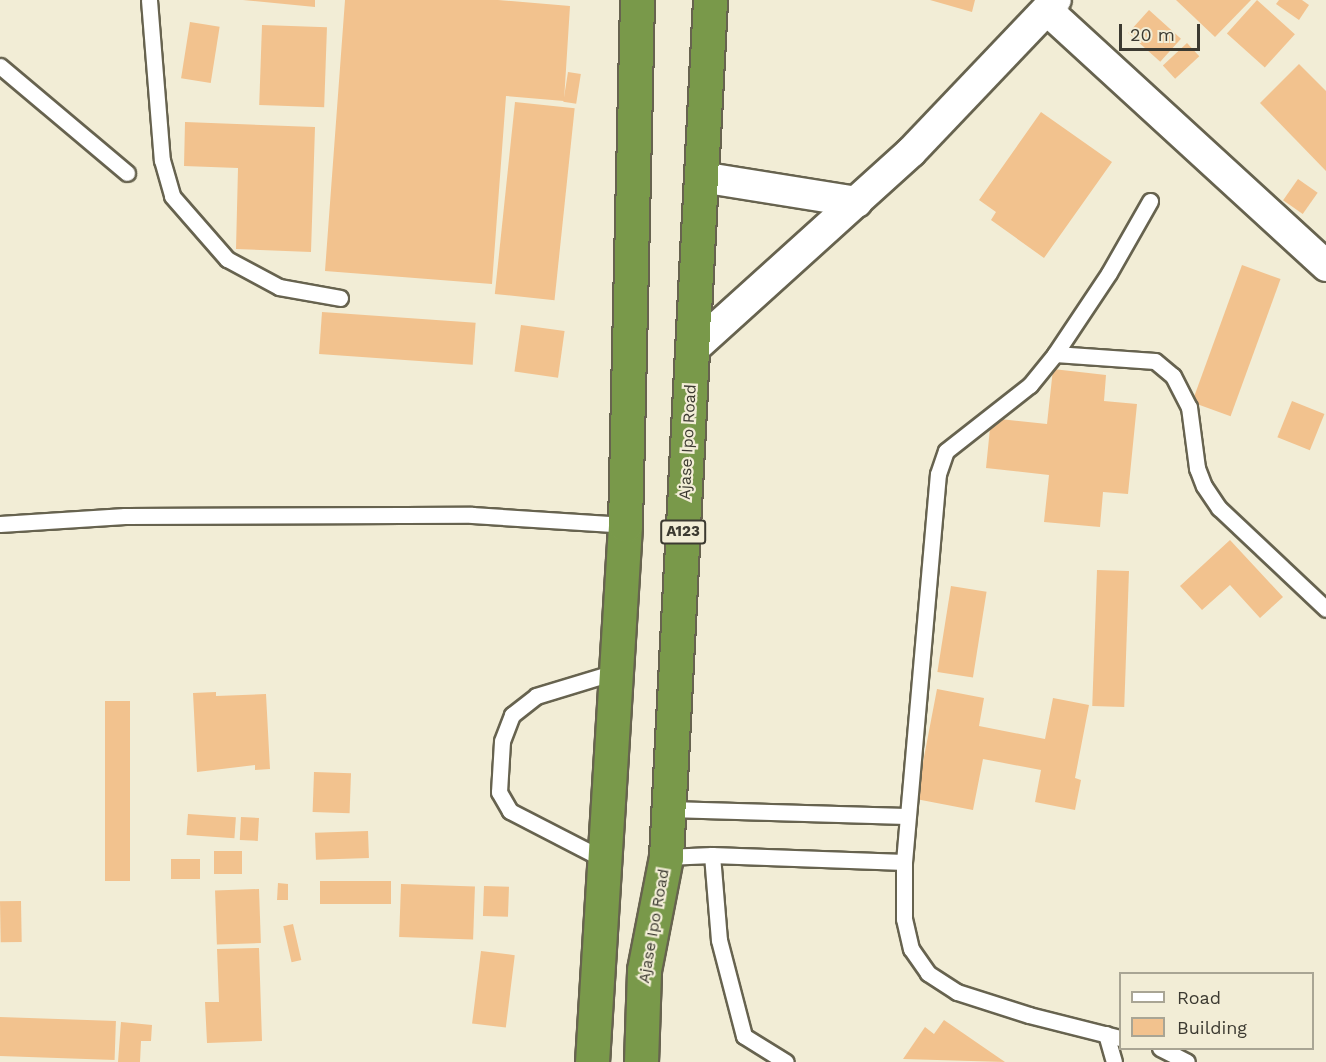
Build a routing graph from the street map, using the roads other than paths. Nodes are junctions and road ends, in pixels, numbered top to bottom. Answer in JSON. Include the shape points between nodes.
{"nodes":[{"id":1,"x":149,"y":0,"type":"edge"},
{"id":2,"x":637,"y":0,"type":"edge"},
{"id":3,"x":710,"y":0,"type":"edge"},
{"id":4,"x":1051,"y":5,"type":"edge"},
{"id":5,"x":0,"y":66,"type":"edge"},
{"id":6,"x":127,"y":173,"type":"dead end"},
{"id":7,"x":701,"y":177,"type":"junction"},
{"id":8,"x":1150,"y":201,"type":"dead end"},
{"id":9,"x":857,"y":202,"type":"junction"},
{"id":10,"x":1326,"y":266,"type":"edge"},
{"id":11,"x":340,"y":298,"type":"dead end"},
{"id":12,"x":693,"y":349,"type":"junction"},
{"id":13,"x":1055,"y":354,"type":"junction"},
{"id":14,"x":0,"y":524,"type":"edge"},
{"id":15,"x":625,"y":525,"type":"junction"},
{"id":16,"x":1326,"y":609,"type":"edge"},
{"id":17,"x":615,"y":672,"type":"junction"},
{"id":18,"x":669,"y":809,"type":"junction"},
{"id":19,"x":907,"y":816,"type":"junction"},
{"id":20,"x":712,"y":855,"type":"junction"},
{"id":21,"x":666,"y":857,"type":"junction"},
{"id":22,"x":603,"y":859,"type":"junction"},
{"id":23,"x":904,"y":862,"type":"junction"},
{"id":24,"x":1113,"y":1036,"type":"edge"},
{"id":25,"x":1164,"y":1050,"type":"edge"},
{"id":26,"x":1109,"y":1059,"type":"edge"},
{"id":27,"x":592,"y":1062,"type":"edge"},
{"id":28,"x":641,"y":1062,"type":"edge"},
{"id":29,"x":786,"y":1062,"type":"edge"},
{"id":30,"x":1186,"y":1062,"type":"edge"}],
"edges":[{"from":1,"to":11,"type":"lane","via":[[162,160],[172,196],[227,259],[279,288]]},
{"from":2,"to":15,"type":"highway"},
{"from":3,"to":7,"type":"highway","name":"Ajase Ipo Road","number":"A123"},
{"from":4,"to":9,"type":"street","via":[[950,114]]},
{"from":4,"to":10,"type":"street"},
{"from":5,"to":6,"type":"lane"},
{"from":7,"to":9,"type":"street"},
{"from":7,"to":12,"type":"highway","name":"Ajase Ipo Road","number":"A123"},
{"from":8,"to":13,"type":"lane","via":[[1109,273]]},
{"from":9,"to":12,"type":"street"},
{"from":12,"to":18,"type":"highway","name":"Ajase Ipo Road","number":"A123"},
{"from":13,"to":16,"type":"lane","via":[[1155,361],[1173,376],[1189,407],[1203,486],[1219,508]]},
{"from":13,"to":19,"type":"lane","via":[[1021,393],[946,451],[938,474]]},
{"from":14,"to":15,"type":"lane","via":[[125,516],[472,515]]},
{"from":15,"to":17,"type":"highway"},
{"from":17,"to":22,"type":"highway"},
{"from":17,"to":22,"type":"lane","via":[[536,696],[512,715],[502,741],[499,792],[510,811]]},
{"from":18,"to":19,"type":"lane"},
{"from":18,"to":21,"type":"highway","name":"Ajase Ipo Road","number":"A123"},
{"from":19,"to":23,"type":"lane"},
{"from":20,"to":21,"type":"lane"},
{"from":20,"to":23,"type":"lane"},
{"from":20,"to":29,"type":"lane","via":[[719,940],[744,1036]]},
{"from":21,"to":28,"type":"highway","name":"Ajase Ipo Road","number":"A123","via":[[644,970]]},
{"from":22,"to":27,"type":"highway"},
{"from":23,"to":24,"type":"lane","via":[[904,919],[911,949],[928,973],[957,992]]},
{"from":24,"to":26,"type":"lane"},
{"from":25,"to":30,"type":"lane"}]}
